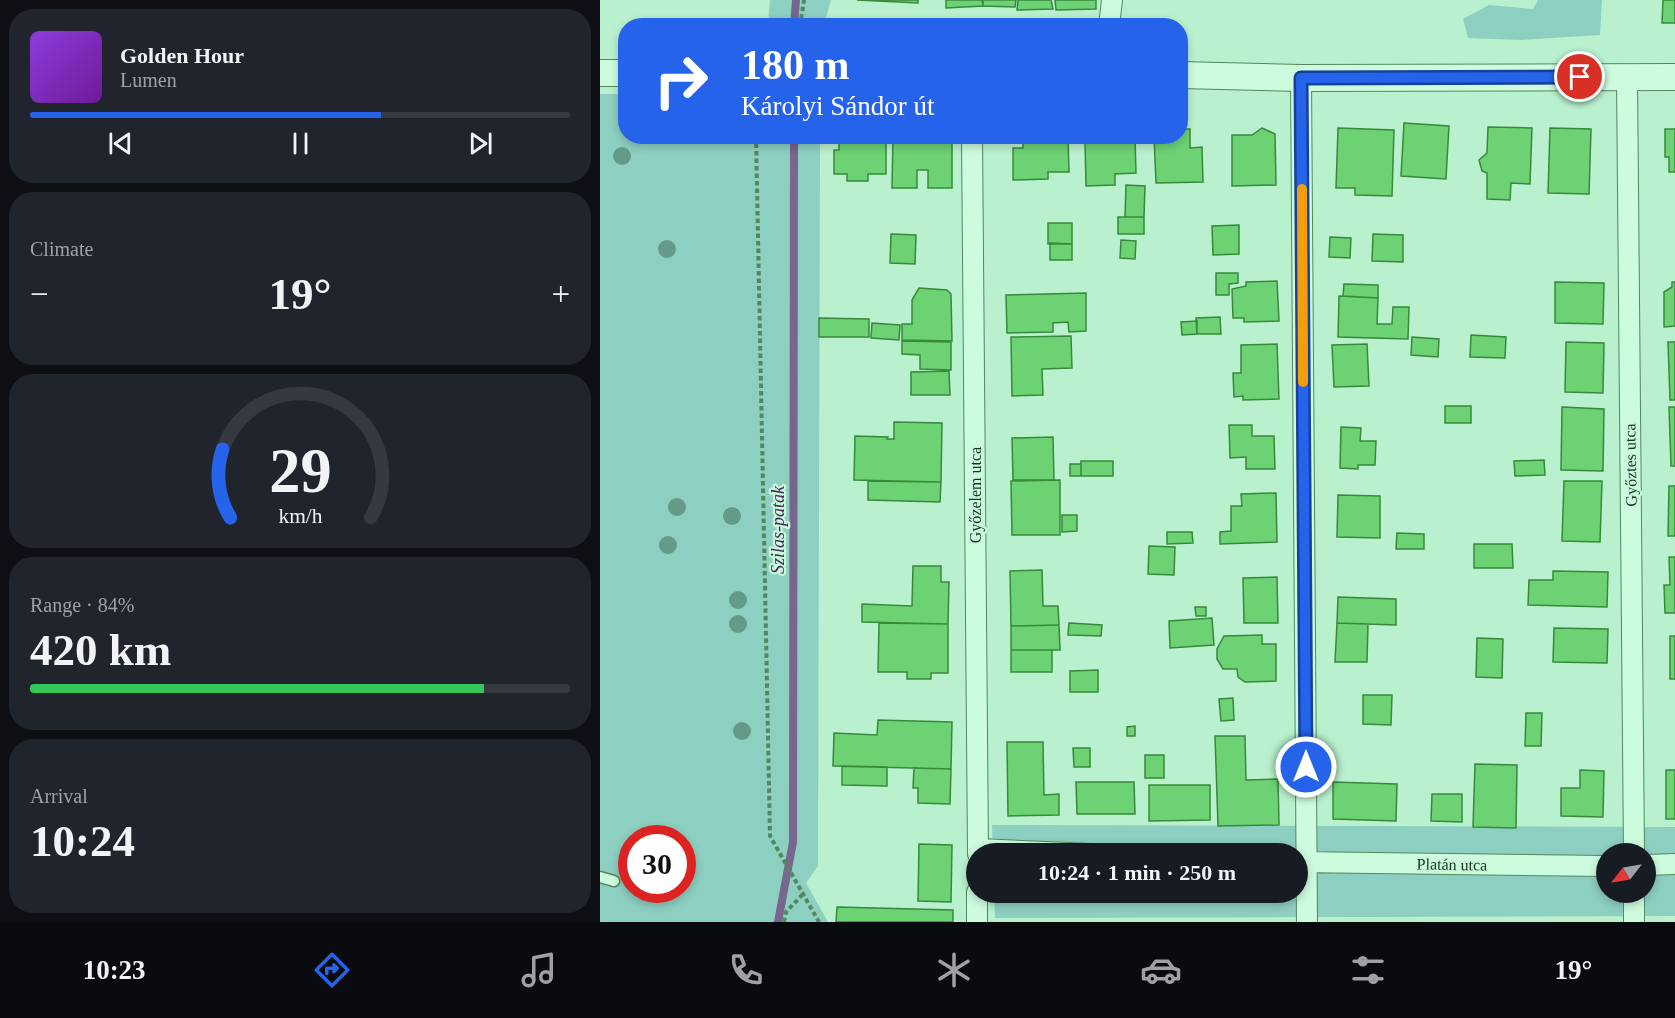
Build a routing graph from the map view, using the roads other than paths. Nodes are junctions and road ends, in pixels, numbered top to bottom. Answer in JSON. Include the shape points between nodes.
{"nodes":[{"id":1,"x":1112,"y":0,"type":"edge"},
{"id":2,"x":1110,"y":18,"type":"edge"},
{"id":3,"x":600,"y":73,"type":"edge"},
{"id":4,"x":618,"y":73,"type":"edge"},
{"id":5,"x":1188,"y":75,"type":"edge"},
{"id":6,"x":1675,"y":76,"type":"edge"},
{"id":7,"x":1627,"y":77,"type":"junction"},
{"id":8,"x":1301,"y":78,"type":"junction"},
{"id":9,"x":972,"y":144,"type":"edge"},
{"id":10,"x":978,"y":843,"type":"edge"},
{"id":11,"x":1302,"y":843,"type":"edge"},
{"id":12,"x":1634,"y":843,"type":"edge"},
{"id":13,"x":1308,"y":862,"type":"edge"},
{"id":14,"x":1675,"y":864,"type":"edge"},
{"id":15,"x":1656,"y":865,"type":"edge"},
{"id":16,"x":1596,"y":866,"type":"edge"},
{"id":17,"x":600,"y":877,"type":"edge"},
{"id":18,"x":614,"y":881,"type":"dead end"},
{"id":19,"x":977,"y":903,"type":"edge"},
{"id":20,"x":1305,"y":903,"type":"edge"},
{"id":21,"x":1634,"y":903,"type":"edge"},
{"id":22,"x":977,"y":922,"type":"edge"},
{"id":23,"x":1307,"y":922,"type":"edge"},
{"id":24,"x":1634,"y":922,"type":"edge"}],
"edges":[{"from":1,"to":2,"type":"street"},
{"from":3,"to":4,"type":"street"},
{"from":5,"to":8,"type":"street"},
{"from":6,"to":7,"type":"street"},
{"from":7,"to":8,"type":"street"},
{"from":7,"to":12,"type":"street","name":"Győztes utca"},
{"from":8,"to":11,"type":"street"},
{"from":9,"to":10,"type":"street","name":"Győzelem utca"},
{"from":13,"to":16,"type":"street","name":"Platán utca"},
{"from":14,"to":15,"type":"street"},
{"from":17,"to":18,"type":"lane"},
{"from":19,"to":22,"type":"street"},
{"from":20,"to":23,"type":"street"},
{"from":21,"to":24,"type":"street"}]}
